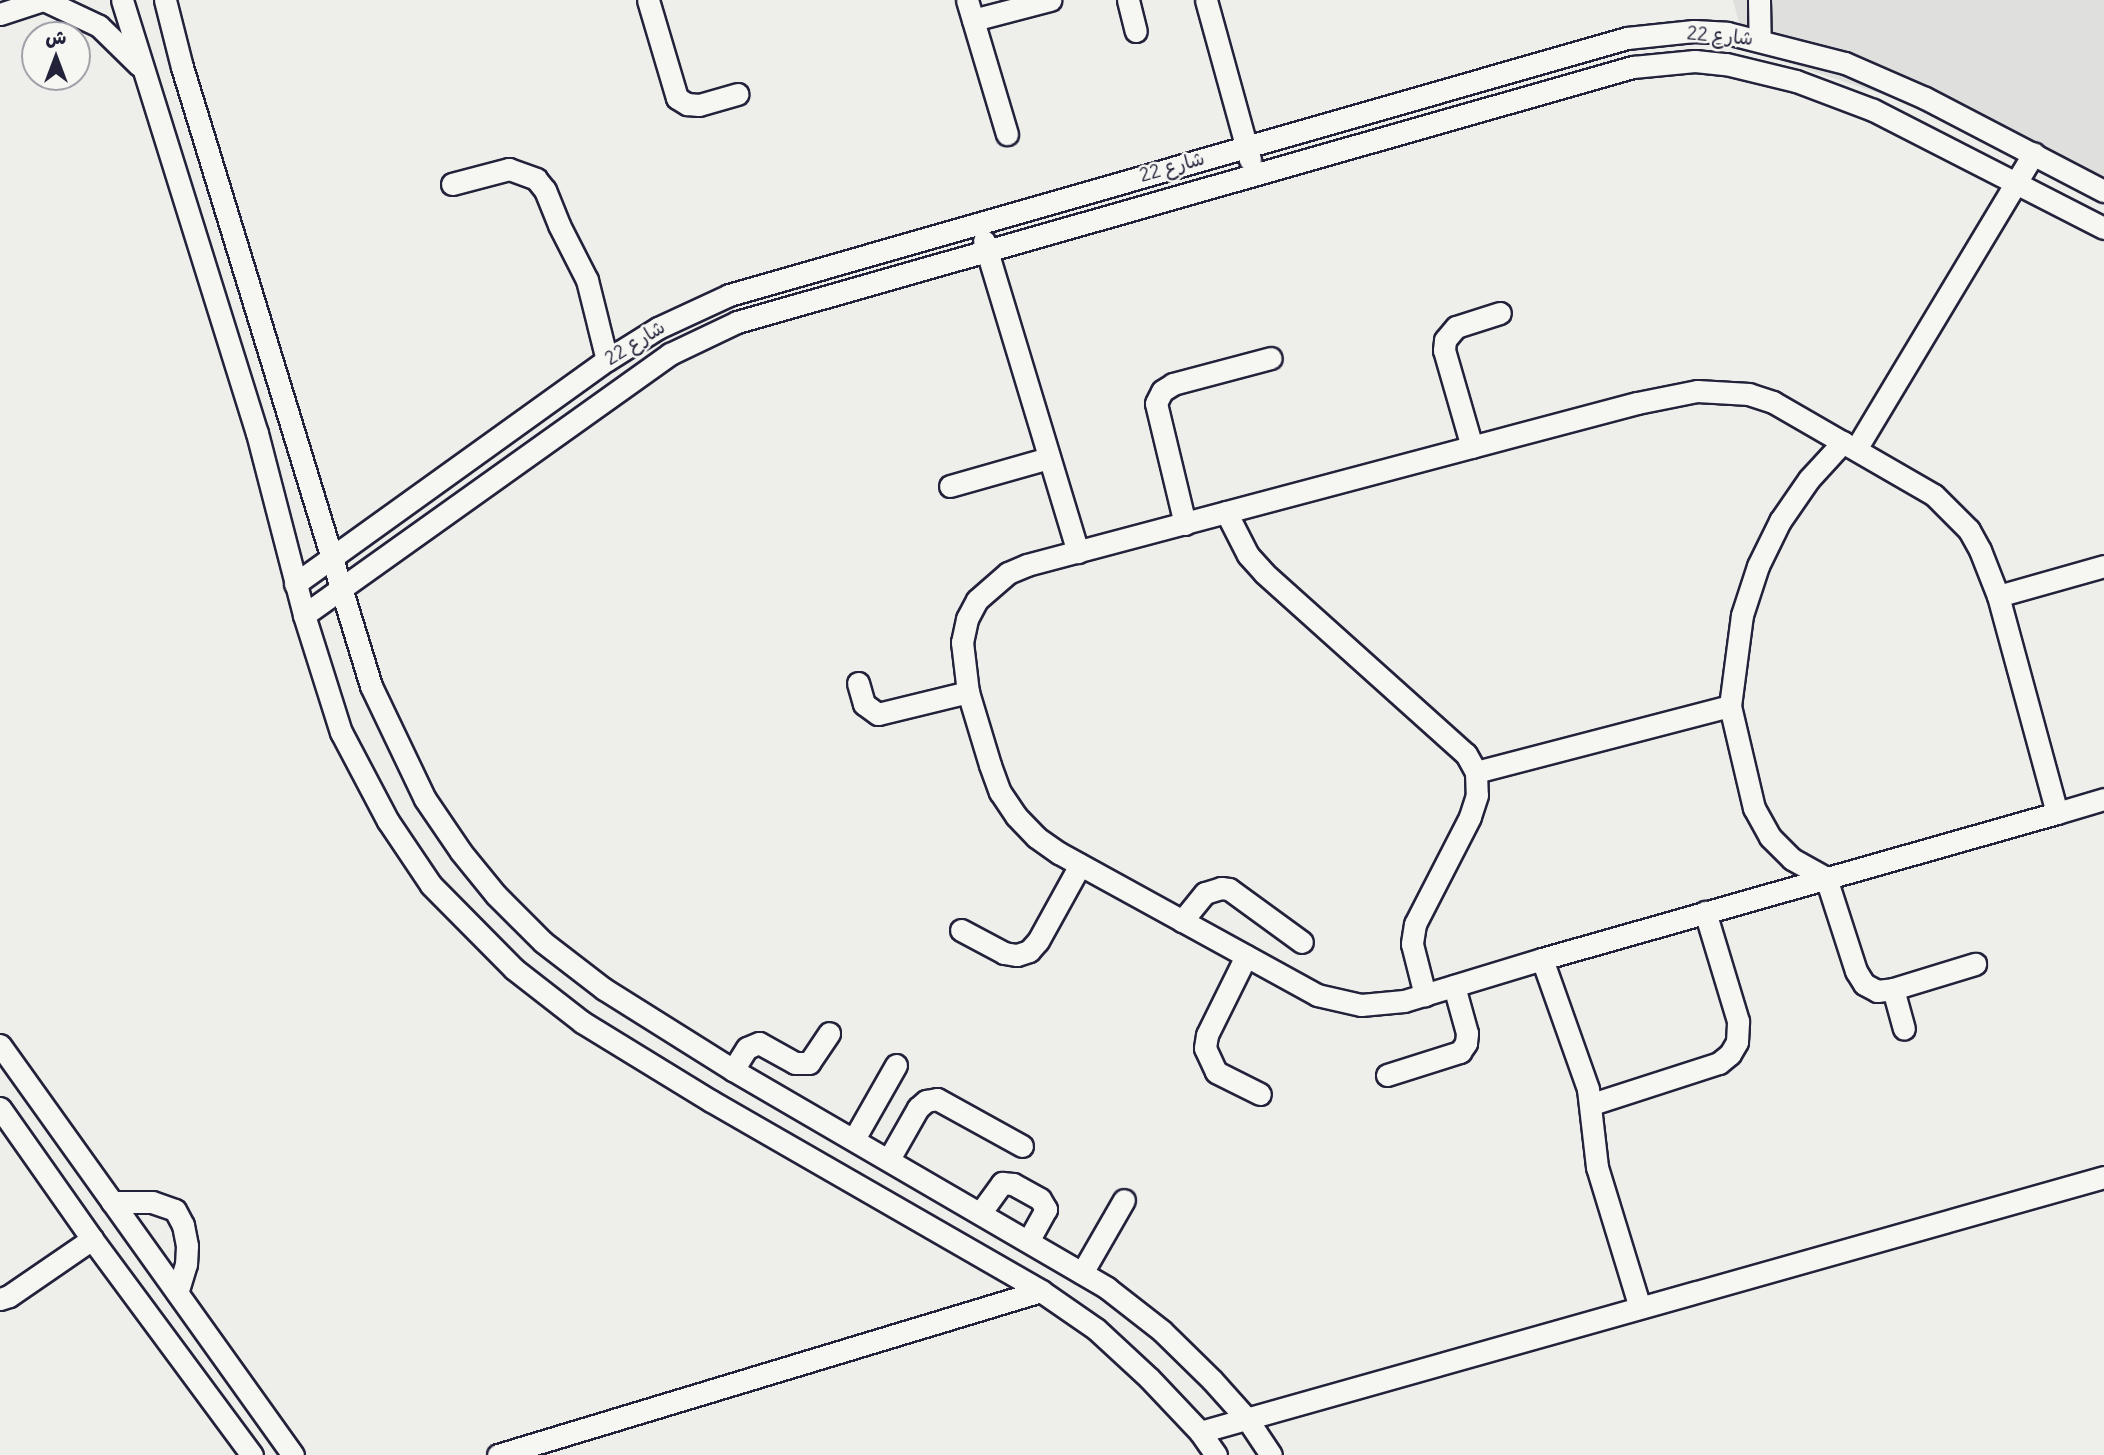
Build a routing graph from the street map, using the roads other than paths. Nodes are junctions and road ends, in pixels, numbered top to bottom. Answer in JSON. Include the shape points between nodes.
{"nodes":[{"id":1,"x":43,"y":0,"type":"edge"},
{"id":2,"x":122,"y":0,"type":"edge"},
{"id":3,"x":165,"y":0,"type":"edge"},
{"id":4,"x":648,"y":0,"type":"edge"},
{"id":5,"x":1050,"y":0,"type":"edge"},
{"id":6,"x":1128,"y":0,"type":"edge"},
{"id":7,"x":1206,"y":0,"type":"edge"},
{"id":8,"x":1759,"y":0,"type":"edge"},
{"id":9,"x":970,"y":10,"type":"edge"},
{"id":10,"x":0,"y":14,"type":"edge"},
{"id":11,"x":1136,"y":31,"type":"dead end"},
{"id":12,"x":1760,"y":39,"type":"junction"},
{"id":13,"x":142,"y":68,"type":"junction"},
{"id":14,"x":737,"y":94,"type":"dead end"},
{"id":15,"x":1007,"y":134,"type":"dead end"},
{"id":16,"x":1246,"y":147,"type":"junction"},
{"id":17,"x":2034,"y":153,"type":"junction"},
{"id":18,"x":1255,"y":175,"type":"junction"},
{"id":19,"x":2016,"y":182,"type":"junction"},
{"id":20,"x":452,"y":184,"type":"dead end"},
{"id":21,"x":2104,"y":191,"type":"edge"},
{"id":22,"x":978,"y":222,"type":"junction"},
{"id":23,"x":2104,"y":228,"type":"edge"},
{"id":24,"x":988,"y":253,"type":"junction"},
{"id":25,"x":1500,"y":313,"type":"dead end"},
{"id":26,"x":1271,"y":358,"type":"dead end"},
{"id":27,"x":607,"y":360,"type":"junction"},
{"id":28,"x":1849,"y":445,"type":"junction"},
{"id":29,"x":1472,"y":447,"type":"junction"},
{"id":30,"x":1049,"y":458,"type":"junction"},
{"id":31,"x":950,"y":486,"type":"dead end"},
{"id":32,"x":1226,"y":512,"type":"junction"},
{"id":33,"x":1185,"y":524,"type":"junction"},
{"id":34,"x":1078,"y":552,"type":"junction"},
{"id":35,"x":332,"y":559,"type":"junction"},
{"id":36,"x":2104,"y":566,"type":"edge"},
{"id":37,"x":295,"y":584,"type":"junction"},
{"id":38,"x":341,"y":591,"type":"junction"},
{"id":39,"x":1997,"y":596,"type":"junction"},
{"id":40,"x":304,"y":615,"type":"junction"},
{"id":41,"x":858,"y":683,"type":"dead end"},
{"id":42,"x":968,"y":692,"type":"junction"},
{"id":43,"x":1730,"y":706,"type":"junction"},
{"id":44,"x":1476,"y":772,"type":"junction"},
{"id":45,"x":2104,"y":799,"type":"edge"},
{"id":46,"x":2057,"y":813,"type":"junction"},
{"id":47,"x":1080,"y":864,"type":"junction"},
{"id":48,"x":1826,"y":878,"type":"junction"},
{"id":49,"x":1705,"y":912,"type":"junction"},
{"id":50,"x":1182,"y":921,"type":"junction"},
{"id":51,"x":961,"y":930,"type":"dead end"},
{"id":52,"x":1302,"y":942,"type":"dead end"},
{"id":53,"x":1246,"y":956,"type":"junction"},
{"id":54,"x":1542,"y":959,"type":"junction"},
{"id":55,"x":1975,"y":964,"type":"dead end"},
{"id":56,"x":1454,"y":986,"type":"junction"},
{"id":57,"x":1893,"y":989,"type":"junction"},
{"id":58,"x":1425,"y":995,"type":"junction"},
{"id":59,"x":1904,"y":1029,"type":"dead end"},
{"id":60,"x":830,"y":1033,"type":"dead end"},
{"id":61,"x":0,"y":1045,"type":"edge"},
{"id":62,"x":895,"y":1065,"type":"dead end"},
{"id":63,"x":733,"y":1070,"type":"junction"},
{"id":64,"x":1387,"y":1075,"type":"dead end"},
{"id":65,"x":1260,"y":1094,"type":"dead end"},
{"id":66,"x":1592,"y":1104,"type":"junction"},
{"id":67,"x":0,"y":1108,"type":"edge"},
{"id":68,"x":64,"y":1135,"type":"junction"},
{"id":69,"x":854,"y":1139,"type":"junction"},
{"id":70,"x":1022,"y":1146,"type":"dead end"},
{"id":71,"x":35,"y":1157,"type":"junction"},
{"id":72,"x":889,"y":1159,"type":"junction"},
{"id":73,"x":2104,"y":1177,"type":"edge"},
{"id":74,"x":1124,"y":1200,"type":"dead end"},
{"id":75,"x":112,"y":1202,"type":"junction"},
{"id":76,"x":981,"y":1212,"type":"junction"},
{"id":77,"x":92,"y":1239,"type":"junction"},
{"id":78,"x":1029,"y":1240,"type":"junction"},
{"id":79,"x":1082,"y":1273,"type":"junction"},
{"id":80,"x":1041,"y":1291,"type":"junction"},
{"id":81,"x":177,"y":1293,"type":"junction"},
{"id":82,"x":0,"y":1299,"type":"edge"},
{"id":83,"x":1640,"y":1308,"type":"junction"},
{"id":84,"x":1247,"y":1419,"type":"junction"},
{"id":85,"x":1200,"y":1432,"type":"junction"},
{"id":86,"x":252,"y":1455,"type":"edge"},
{"id":87,"x":293,"y":1455,"type":"edge"},
{"id":88,"x":498,"y":1455,"type":"edge"},
{"id":89,"x":1216,"y":1455,"type":"edge"},
{"id":90,"x":1271,"y":1455,"type":"edge"}],
"edges":[{"from":1,"to":10,"type":"street"},
{"from":1,"to":13,"type":"street","via":[[99,26]]},
{"from":2,"to":13,"type":"street"},
{"from":3,"to":35,"type":"street"},
{"from":4,"to":14,"type":"street","via":[[677,98],[699,105]]},
{"from":5,"to":9,"type":"street"},
{"from":6,"to":11,"type":"street"},
{"from":7,"to":16,"type":"street"},
{"from":8,"to":12,"type":"street"},
{"from":9,"to":15,"type":"street"},
{"from":12,"to":16,"type":"street","name":"شارع 22","via":[[1694,31],[1627,38]]},
{"from":12,"to":17,"type":"street","name":"شارع 22","via":[[1886,79]]},
{"from":13,"to":37,"type":"street","via":[[257,433]]},
{"from":16,"to":18,"type":"street"},
{"from":16,"to":22,"type":"street","name":"شارع 22"},
{"from":17,"to":19,"type":"street"},
{"from":17,"to":21,"type":"street","name":"شارع 22"},
{"from":18,"to":19,"type":"street","name":"شارع 22","via":[[1633,68],[1695,61],[1757,70],[1835,94]]},
{"from":18,"to":24,"type":"street","name":"شارع 22"},
{"from":19,"to":23,"type":"street","name":"شارع 22"},
{"from":19,"to":28,"type":"street"},
{"from":20,"to":27,"type":"street","via":[[509,169],[536,179],[587,280]]},
{"from":22,"to":24,"type":"street"},
{"from":22,"to":27,"type":"street","name":"شارع 22","via":[[729,295],[658,328]]},
{"from":24,"to":30,"type":"street"},
{"from":24,"to":38,"type":"street","name":"شارع 22","via":[[773,311],[670,354]]},
{"from":25,"to":29,"type":"street","via":[[1456,327],[1445,340]]},
{"from":26,"to":33,"type":"street","via":[[1173,384],[1162,391],[1156,403]]},
{"from":27,"to":35,"type":"street","name":"شارع 22"},
{"from":28,"to":29,"type":"street","via":[[1773,401],[1710,390],[1637,403]]},
{"from":28,"to":39,"type":"street","via":[[1952,510],[1980,550]]},
{"from":28,"to":43,"type":"street","via":[[1809,479],[1780,521],[1758,566],[1742,615]]},
{"from":29,"to":32,"type":"street"},
{"from":30,"to":31,"type":"street"},
{"from":30,"to":34,"type":"street"},
{"from":32,"to":33,"type":"street"},
{"from":32,"to":44,"type":"street","via":[[1248,555],[1265,573],[1466,754]]},
{"from":33,"to":34,"type":"street"},
{"from":34,"to":42,"type":"street","via":[[1008,573],[977,600],[962,642]]},
{"from":35,"to":37,"type":"street","name":"شارع 22"},
{"from":35,"to":38,"type":"street"},
{"from":36,"to":39,"type":"street"},
{"from":37,"to":40,"type":"street"},
{"from":38,"to":40,"type":"street","name":"شارع 22"},
{"from":38,"to":63,"type":"street","via":[[371,686],[398,748],[460,852],[544,942],[604,989]]},
{"from":39,"to":46,"type":"street"},
{"from":40,"to":80,"type":"street","via":[[341,732],[388,821],[431,885],[513,969],[582,1022],[711,1101]]},
{"from":41,"to":42,"type":"street","via":[[864,704],[878,714]]},
{"from":42,"to":47,"type":"street","via":[[1000,792],[1036,837]]},
{"from":43,"to":44,"type":"street"},
{"from":43,"to":48,"type":"street","via":[[1754,808],[1770,837],[1792,859]]},
{"from":44,"to":58,"type":"street","via":[[1477,795],[1470,817],[1415,924],[1412,944]]},
{"from":45,"to":46,"type":"street"},
{"from":46,"to":48,"type":"street"},
{"from":47,"to":50,"type":"street"},
{"from":47,"to":51,"type":"street","via":[[1029,951],[1004,953]]},
{"from":48,"to":49,"type":"street"},
{"from":48,"to":57,"type":"street","via":[[1856,971],[1864,984],[1877,991]]},
{"from":49,"to":54,"type":"street"},
{"from":49,"to":66,"type":"street","via":[[1738,1021],[1733,1048],[1719,1063]]},
{"from":50,"to":52,"type":"street","via":[[1205,893],[1229,889]]},
{"from":50,"to":53,"type":"street"},
{"from":53,"to":58,"type":"street","via":[[1317,995],[1340,1002],[1382,1004]]},
{"from":53,"to":65,"type":"street","via":[[1205,1048],[1216,1072]]},
{"from":54,"to":56,"type":"street"},
{"from":54,"to":66,"type":"street"},
{"from":55,"to":57,"type":"street"},
{"from":56,"to":58,"type":"street"},
{"from":56,"to":64,"type":"street","via":[[1467,1033],[1460,1052]]},
{"from":57,"to":59,"type":"street"},
{"from":60,"to":63,"type":"street","via":[[809,1063],[795,1063],[759,1043],[747,1048]]},
{"from":61,"to":68,"type":"street"},
{"from":62,"to":69,"type":"street"},
{"from":63,"to":69,"type":"street"},
{"from":66,"to":83,"type":"street","via":[[1597,1167]]},
{"from":67,"to":71,"type":"street"},
{"from":68,"to":71,"type":"street"},
{"from":68,"to":75,"type":"street"},
{"from":69,"to":72,"type":"street"},
{"from":70,"to":72,"type":"street","via":[[937,1099],[918,1108]]},
{"from":71,"to":77,"type":"street"},
{"from":72,"to":76,"type":"street"},
{"from":73,"to":83,"type":"street"},
{"from":74,"to":79,"type":"street"},
{"from":75,"to":81,"type":"street"},
{"from":75,"to":81,"type":"street","via":[[152,1202],[174,1210],[187,1246]]},
{"from":76,"to":78,"type":"street"},
{"from":76,"to":78,"type":"street","via":[[1002,1183],[1040,1199],[1046,1209]]},
{"from":77,"to":82,"type":"street"},
{"from":77,"to":86,"type":"street"},
{"from":78,"to":79,"type":"street"},
{"from":79,"to":84,"type":"street","via":[[1162,1331]]},
{"from":80,"to":85,"type":"street","via":[[1096,1329]]},
{"from":80,"to":88,"type":"street"},
{"from":81,"to":87,"type":"street"},
{"from":83,"to":84,"type":"street"},
{"from":84,"to":85,"type":"street"},
{"from":84,"to":90,"type":"street"},
{"from":85,"to":89,"type":"street"}]}
